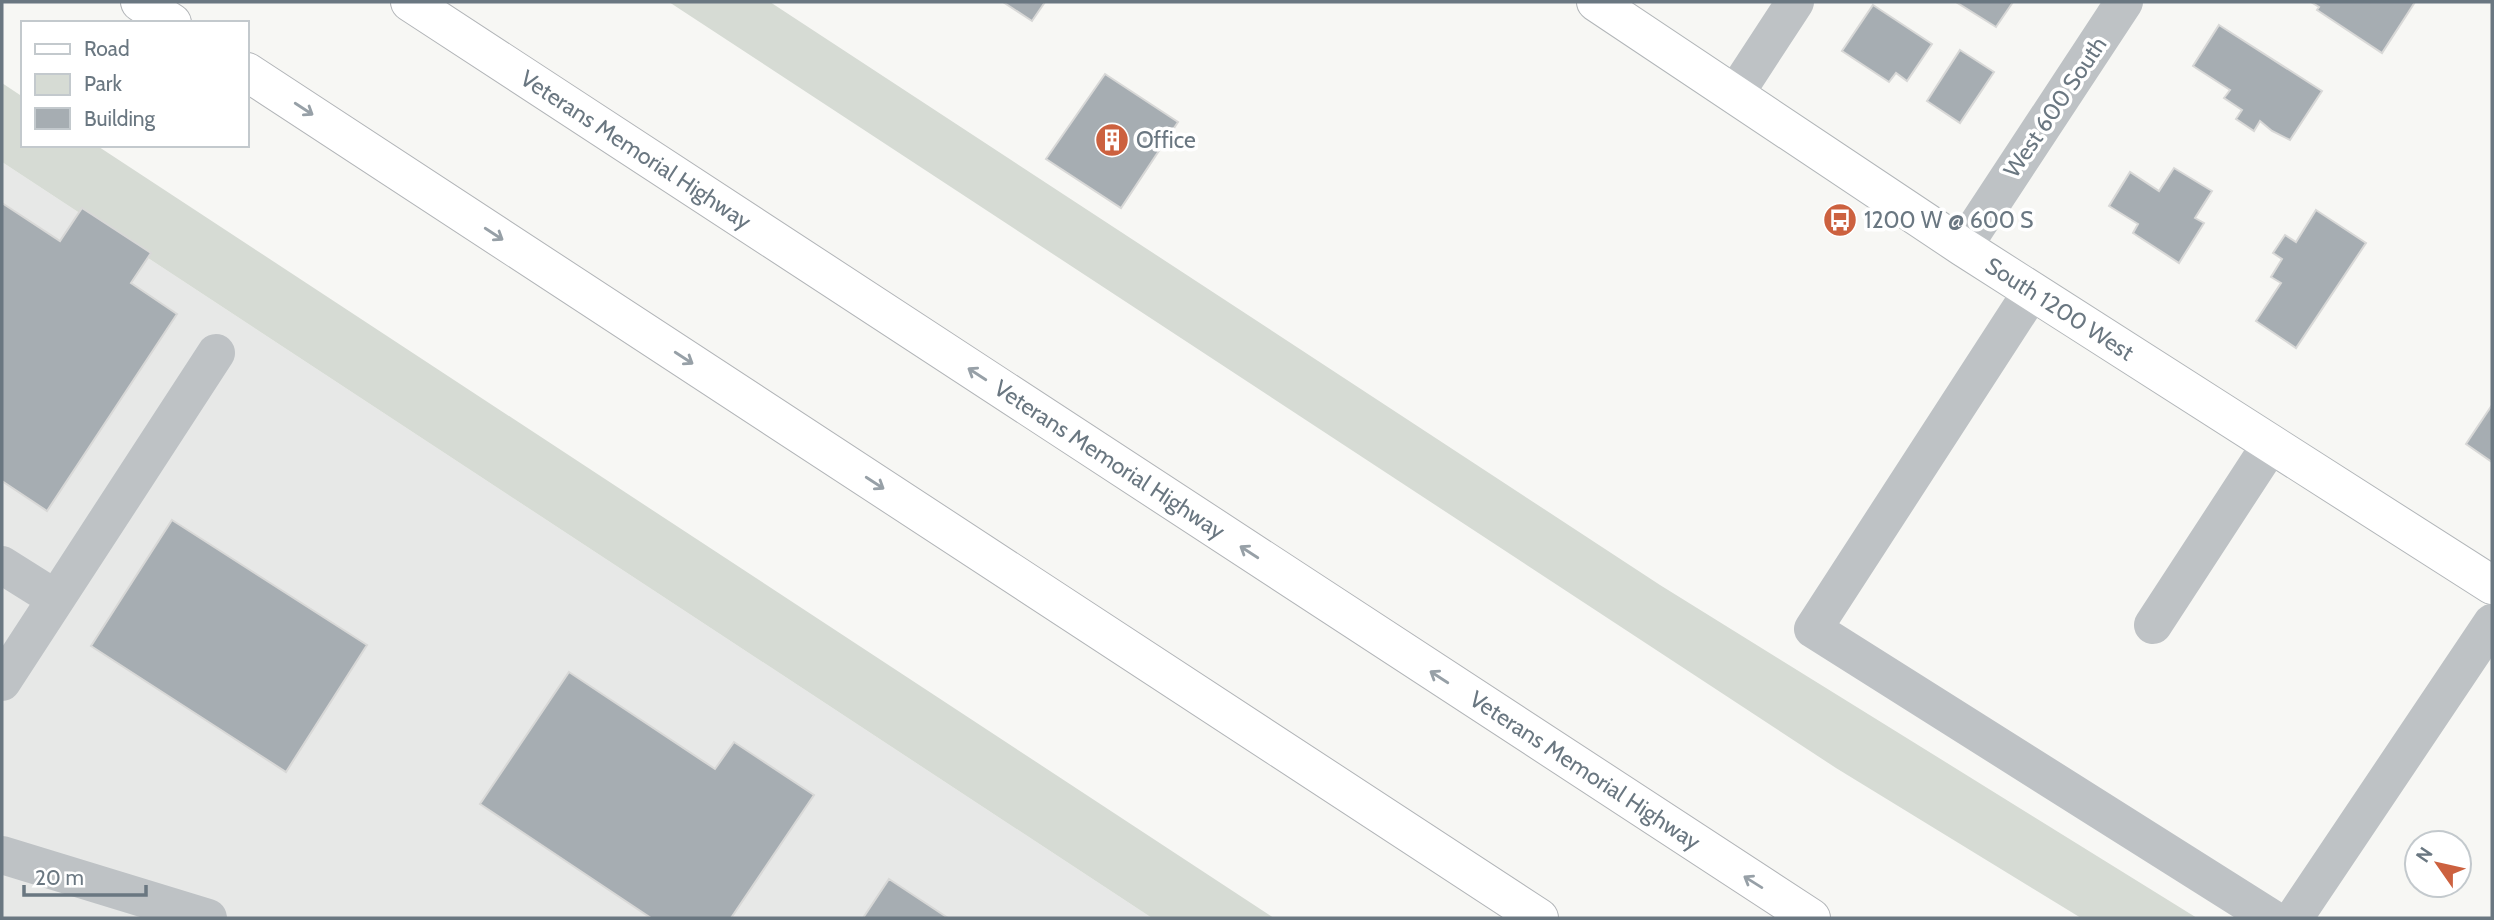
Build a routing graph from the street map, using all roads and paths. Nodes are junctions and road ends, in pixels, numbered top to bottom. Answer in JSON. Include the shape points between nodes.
{"nodes":[{"id":1,"x":140,"y":2,"type":"edge"},
{"id":2,"x":411,"y":2,"type":"edge"},
{"id":3,"x":1596,"y":2,"type":"edge"},
{"id":4,"x":1795,"y":2,"type":"edge"},
{"id":5,"x":2124,"y":2,"type":"edge"},
{"id":6,"x":169,"y":21,"type":"edge"},
{"id":7,"x":248,"y":73,"type":"edge"},
{"id":8,"x":1735,"y":94,"type":"junction"},
{"id":9,"x":1962,"y":247,"type":"junction"},
{"id":10,"x":2032,"y":291,"type":"junction"},
{"id":11,"x":216,"y":353,"type":"dead end"},
{"id":12,"x":2271,"y":444,"type":"junction"},
{"id":13,"x":2,"y":565,"type":"edge"},
{"id":14,"x":2492,"y":585,"type":"edge"},
{"id":15,"x":56,"y":599,"type":"junction"},
{"id":16,"x":2492,"y":623,"type":"edge"},
{"id":17,"x":2153,"y":625,"type":"dead end"},
{"id":18,"x":2,"y":682,"type":"edge"},
{"id":19,"x":2,"y":855,"type":"edge"},
{"id":20,"x":208,"y":918,"type":"edge"},
{"id":21,"x":1539,"y":918,"type":"edge"},
{"id":22,"x":1811,"y":918,"type":"edge"},
{"id":23,"x":2271,"y":918,"type":"edge"},
{"id":24,"x":2294,"y":918,"type":"edge"}],
"edges":[{"from":1,"to":6,"type":"main road"},
{"from":22,"to":2,"type":"main road","name":"Veterans Memorial Highway","one_way":true},
{"from":3,"to":8,"type":"main road","name":"South 1200 West"},
{"from":4,"to":8,"type":"street"},
{"from":5,"to":9,"type":"street","name":"West 600 South"},
{"from":7,"to":21,"type":"main road","one_way":true},
{"from":8,"to":9,"type":"main road","name":"South 1200 West"},
{"from":9,"to":10,"type":"main road","name":"South 1200 West"},
{"from":10,"to":12,"type":"main road","name":"South 1200 West"},
{"from":10,"to":23,"type":"street","via":[[1813,629]]},
{"from":11,"to":15,"type":"street"},
{"from":12,"to":14,"type":"main road","name":"South 1200 West"},
{"from":12,"to":17,"type":"street"},
{"from":13,"to":15,"type":"street"},
{"from":15,"to":18,"type":"street"},
{"from":16,"to":24,"type":"street"},
{"from":19,"to":20,"type":"street"}]}
